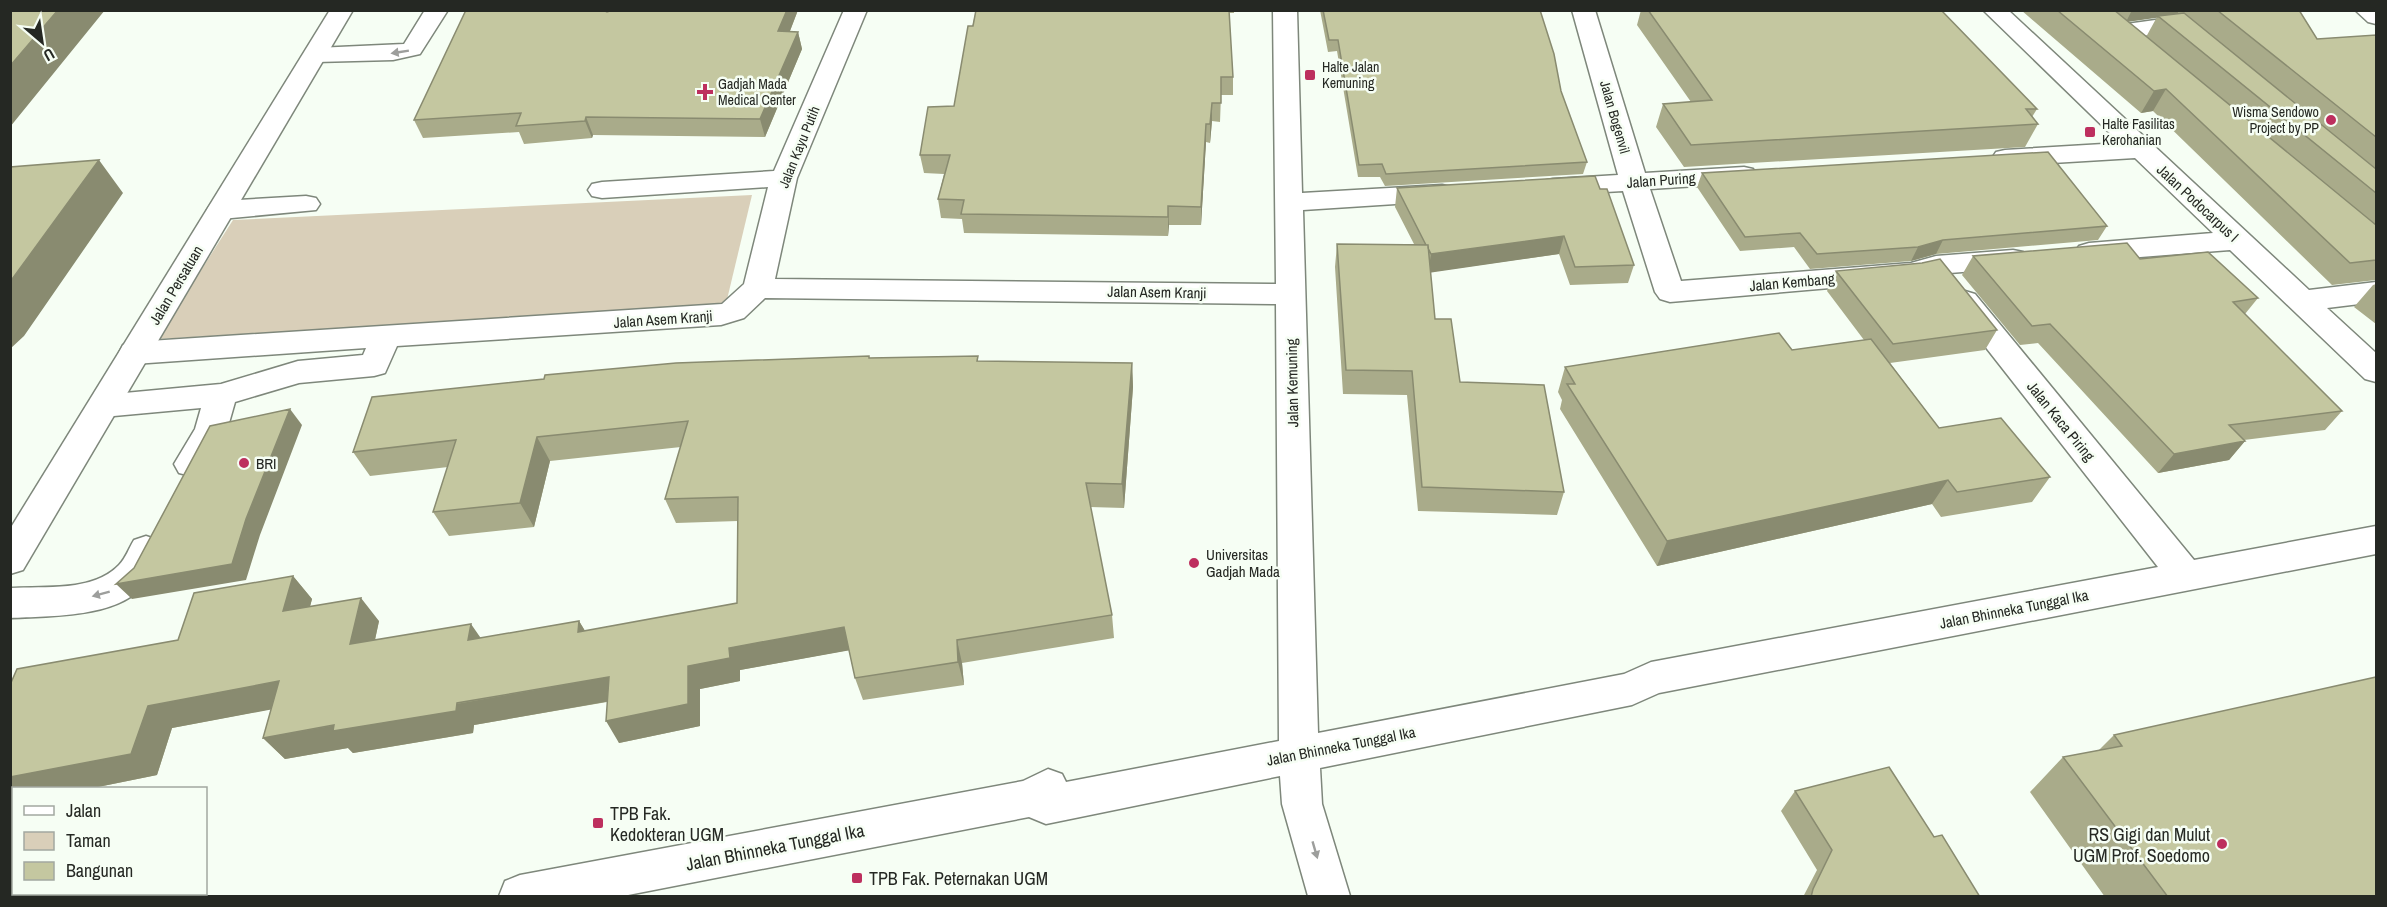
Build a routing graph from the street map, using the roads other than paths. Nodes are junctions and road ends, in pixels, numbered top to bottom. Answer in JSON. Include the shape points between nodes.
{"nodes":[{"id":1,"x":342,"y":10,"type":"edge"},
{"id":2,"x":437,"y":10,"type":"edge"},
{"id":3,"x":856,"y":10,"type":"edge"},
{"id":4,"x":1285,"y":10,"type":"edge"},
{"id":5,"x":1583,"y":10,"type":"edge"},
{"id":6,"x":1994,"y":10,"type":"edge"},
{"id":7,"x":2366,"y":10,"type":"edge"},
{"id":8,"x":2376,"y":16,"type":"edge"},
{"id":9,"x":2213,"y":54,"type":"edge"},
{"id":10,"x":316,"y":55,"type":"junction"},
{"id":11,"x":2147,"y":55,"type":"edge"},
{"id":12,"x":2141,"y":150,"type":"junction"},
{"id":13,"x":1976,"y":160,"type":"edge"},
{"id":14,"x":1763,"y":174,"type":"edge"},
{"id":15,"x":784,"y":178,"type":"junction"},
{"id":16,"x":1634,"y":182,"type":"junction"},
{"id":17,"x":1527,"y":188,"type":"edge"},
{"id":18,"x":602,"y":190,"type":"dead end"},
{"id":19,"x":1467,"y":192,"type":"edge"},
{"id":20,"x":1289,"y":202,"type":"junction"},
{"id":21,"x":306,"y":204,"type":"dead end"},
{"id":22,"x":221,"y":210,"type":"junction"},
{"id":23,"x":2237,"y":240,"type":"junction"},
{"id":24,"x":1936,"y":265,"type":"junction"},
{"id":25,"x":758,"y":288,"type":"junction"},
{"id":26,"x":1670,"y":292,"type":"joint"},
{"id":27,"x":2376,"y":292,"type":"edge"},
{"id":28,"x":1291,"y":294,"type":"junction"},
{"id":29,"x":2302,"y":302,"type":"junction"},
{"id":30,"x":386,"y":336,"type":"junction"},
{"id":31,"x":134,"y":353,"type":"junction"},
{"id":32,"x":2376,"y":371,"type":"edge"},
{"id":33,"x":221,"y":395,"type":"junction"},
{"id":34,"x":103,"y":406,"type":"junction"},
{"id":35,"x":176,"y":493,"type":"edge"},
{"id":36,"x":160,"y":523,"type":"edge"},
{"id":37,"x":2376,"y":540,"type":"edge"},
{"id":38,"x":10,"y":560,"type":"edge"},
{"id":39,"x":2186,"y":576,"type":"junction"},
{"id":40,"x":10,"y":603,"type":"edge"},
{"id":41,"x":1299,"y":746,"type":"junction"},
{"id":42,"x":520,"y":897,"type":"edge"},
{"id":43,"x":1329,"y":897,"type":"edge"}],
"edges":[{"from":1,"to":10,"type":"street","name":"Jalan Persatuan"},
{"from":2,"to":10,"type":"street","one_way":true,"via":[[412,50]]},
{"from":3,"to":15,"type":"street","name":"Jalan Kayu Putih"},
{"from":4,"to":20,"type":"street","name":"Jalan Kemuning"},
{"from":5,"to":16,"type":"street","name":"Jalan Bogenvil"},
{"from":6,"to":12,"type":"street","name":"Jalan Podocarpus I"},
{"from":7,"to":8,"type":"street"},
{"from":9,"to":11,"type":"street","via":[[2177,24],[2111,25]]},
{"from":10,"to":22,"type":"street","name":"Jalan Persatuan"},
{"from":12,"to":13,"type":"street"},
{"from":12,"to":23,"type":"street","name":"Jalan Podocarpus I"},
{"from":14,"to":16,"type":"street","name":"Jalan Puring"},
{"from":15,"to":18,"type":"street"},
{"from":15,"to":25,"type":"street","name":"Jalan Kayu Putih"},
{"from":16,"to":17,"type":"street","name":"Jalan Puring"},
{"from":16,"to":26,"type":"street","name":"Jalan Bogenvil"},
{"from":19,"to":20,"type":"street"},
{"from":20,"to":28,"type":"street","name":"Jalan Kemuning"},
{"from":21,"to":22,"type":"street"},
{"from":22,"to":31,"type":"street","name":"Jalan Persatuan"},
{"from":23,"to":24,"type":"street","name":"Jalan Kembang"},
{"from":23,"to":29,"type":"street","name":"Jalan Podocarpus I"},
{"from":24,"to":26,"type":"street","name":"Jalan Kembang","via":[[1911,272]]},
{"from":24,"to":39,"type":"street","name":"Jalan Kaca Piring"},
{"from":25,"to":28,"type":"street","name":"Jalan Asem Kranji"},
{"from":25,"to":30,"type":"street","name":"Jalan Asem Kranji","via":[[733,311],[721,315]]},
{"from":27,"to":29,"type":"street"},
{"from":28,"to":41,"type":"street","name":"Jalan Kemuning"},
{"from":29,"to":32,"type":"street","name":"Jalan Podocarpus I"},
{"from":30,"to":31,"type":"street","name":"Jalan Asem Kranji"},
{"from":30,"to":33,"type":"street","via":[[374,366],[298,372]]},
{"from":31,"to":34,"type":"street","name":"Jalan Persatuan"},
{"from":33,"to":34,"type":"street"},
{"from":33,"to":35,"type":"street","via":[[211,430]]},
{"from":34,"to":38,"type":"street","name":"Jalan Persatuan"},
{"from":36,"to":40,"type":"street","one_way":true,"via":[[134,573],[117,588],[94,596]]},
{"from":37,"to":39,"type":"street","name":"Jalan Bhinneka Tunggal Ika"},
{"from":39,"to":41,"type":"street","name":"Jalan Bhinneka Tunggal Ika","via":[[1651,678],[1625,674]]},
{"from":41,"to":42,"type":"street","name":"Jalan Bhinneka Tunggal Ika","via":[[1046,805],[1031,798]]},
{"from":41,"to":43,"type":"street","name":"Jalan Kemuning","one_way":true,"via":[[1302,804]]}]}
